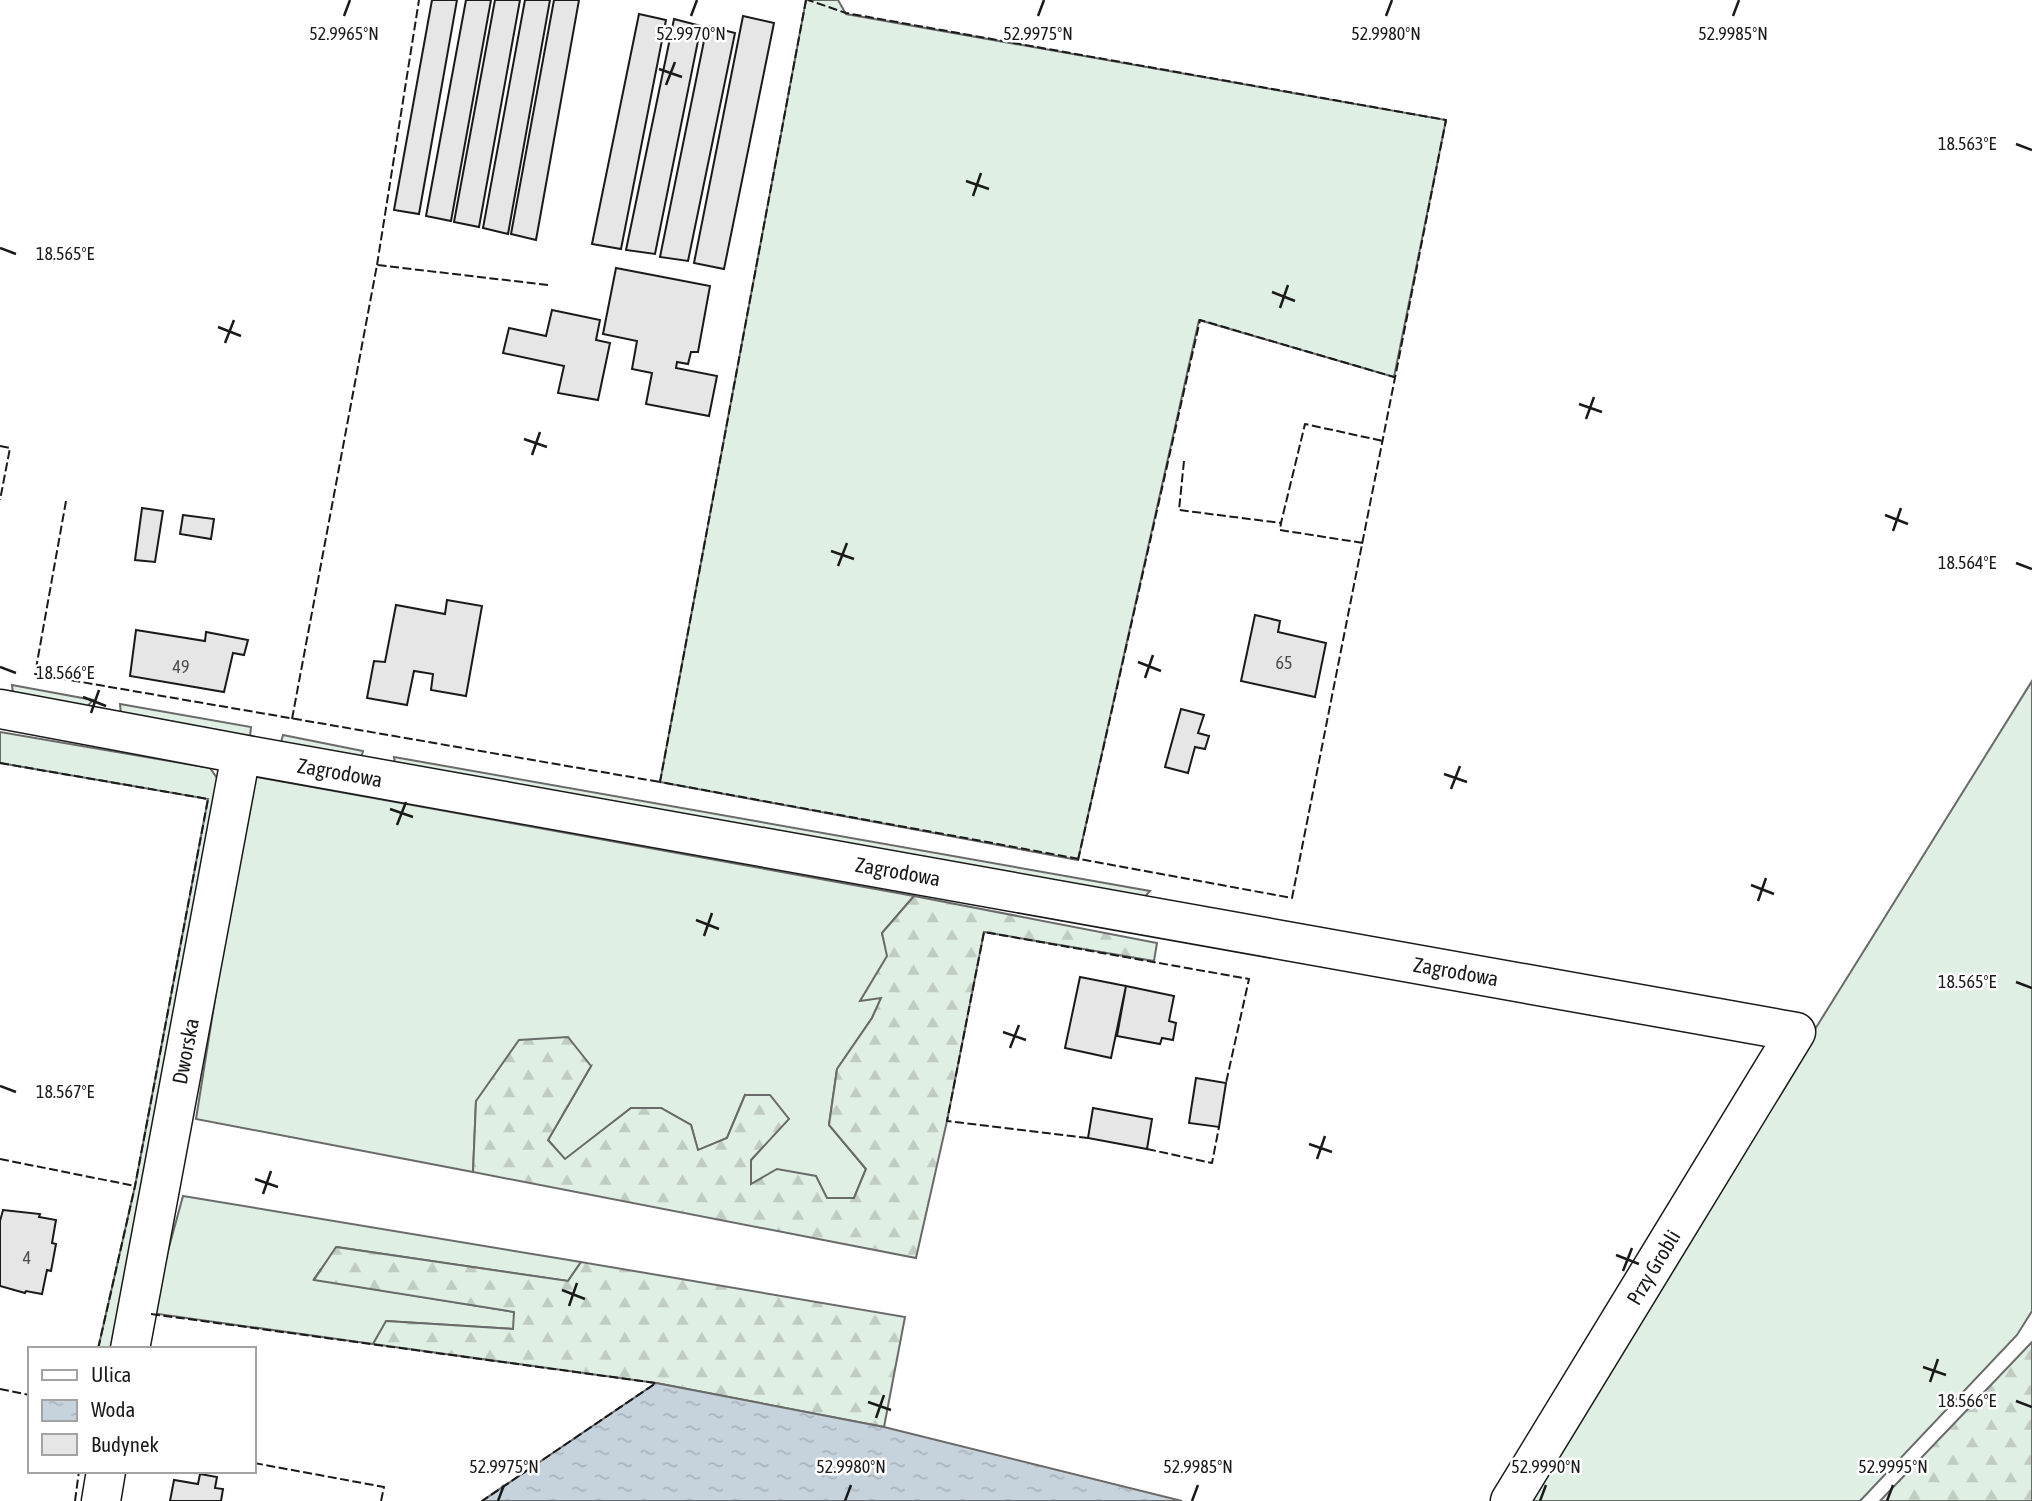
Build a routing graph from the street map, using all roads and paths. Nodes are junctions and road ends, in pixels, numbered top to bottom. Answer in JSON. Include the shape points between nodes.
{"nodes":[{"id":1,"x":0,"y":709,"type":"edge"},
{"id":2,"x":241,"y":754,"type":"junction"},
{"id":3,"x":1796,"y":1032,"type":"joint"},
{"id":4,"x":130,"y":1347,"type":"edge"},
{"id":5,"x":106,"y":1473,"type":"edge"},
{"id":6,"x":100,"y":1501,"type":"edge"},
{"id":7,"x":1510,"y":1501,"type":"edge"}],
"edges":[{"from":1,"to":2,"type":"street","name":"Zagrodowa"},
{"from":2,"to":3,"type":"street","name":"Zagrodowa"},
{"from":2,"to":4,"type":"street","name":"Dworska"},
{"from":3,"to":7,"type":"street","name":"Przy Grobli"},
{"from":5,"to":6,"type":"street"}]}
